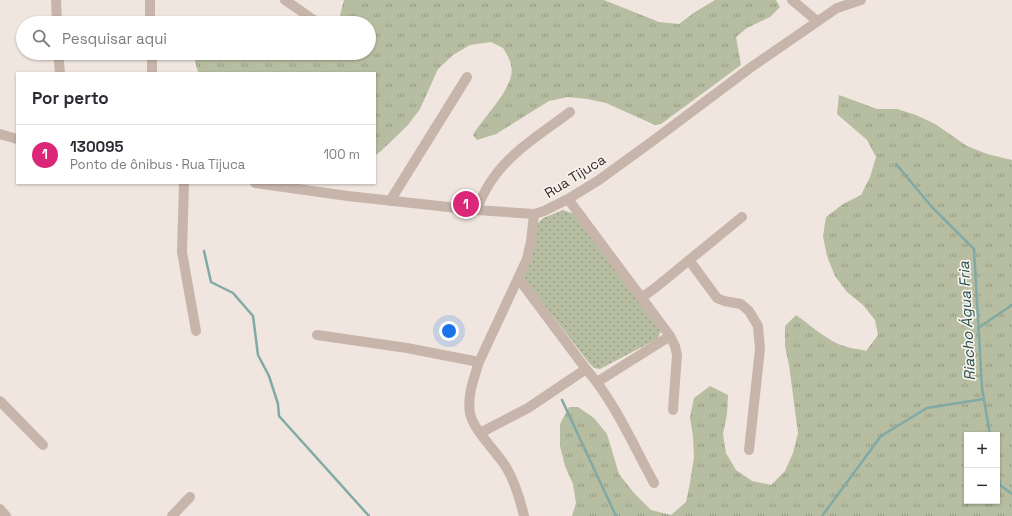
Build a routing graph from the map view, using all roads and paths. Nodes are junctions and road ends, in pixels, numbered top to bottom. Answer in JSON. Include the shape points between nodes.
{"nodes":[{"id":1,"x":56,"y":0,"type":"edge"},
{"id":2,"x":150,"y":0,"type":"edge"},
{"id":3,"x":285,"y":0,"type":"edge"},
{"id":4,"x":792,"y":0,"type":"edge"},
{"id":5,"x":861,"y":0,"type":"edge"},
{"id":6,"x":837,"y":4,"type":"edge"},
{"id":7,"x":57,"y":16,"type":"edge"},
{"id":8,"x":150,"y":16,"type":"edge"},
{"id":9,"x":308,"y":16,"type":"edge"},
{"id":10,"x":817,"y":21,"type":"junction"},
{"id":11,"x":59,"y":60,"type":"edge"},
{"id":12,"x":152,"y":60,"type":"edge"},
{"id":13,"x":60,"y":72,"type":"edge"},
{"id":14,"x":152,"y":72,"type":"edge"},
{"id":15,"x":467,"y":77,"type":"dead end"},
{"id":16,"x":570,"y":112,"type":"dead end"},
{"id":17,"x":0,"y":134,"type":"edge"},
{"id":18,"x":16,"y":139,"type":"edge"},
{"id":19,"x":184,"y":184,"type":"edge"},
{"id":20,"x":262,"y":184,"type":"edge"},
{"id":21,"x":568,"y":199,"type":"junction"},
{"id":22,"x":390,"y":201,"type":"junction"},
{"id":23,"x":476,"y":210,"type":"junction"},
{"id":24,"x":534,"y":214,"type":"junction"},
{"id":25,"x":742,"y":217,"type":"dead end"},
{"id":26,"x":690,"y":260,"type":"junction"},
{"id":27,"x":518,"y":278,"type":"junction"},
{"id":28,"x":641,"y":298,"type":"junction"},
{"id":29,"x":196,"y":331,"type":"dead end"},
{"id":30,"x":317,"y":335,"type":"dead end"},
{"id":31,"x":670,"y":336,"type":"junction"},
{"id":32,"x":479,"y":362,"type":"junction"},
{"id":33,"x":586,"y":369,"type":"junction"},
{"id":34,"x":597,"y":382,"type":"junction"},
{"id":35,"x":0,"y":401,"type":"edge"},
{"id":36,"x":672,"y":410,"type":"dead end"},
{"id":37,"x":480,"y":433,"type":"junction"},
{"id":38,"x":43,"y":445,"type":"dead end"},
{"id":39,"x":749,"y":450,"type":"dead end"},
{"id":40,"x":654,"y":483,"type":"dead end"},
{"id":41,"x":190,"y":497,"type":"dead end"},
{"id":42,"x":0,"y":509,"type":"edge"},
{"id":43,"x":6,"y":516,"type":"edge"},
{"id":44,"x":172,"y":516,"type":"edge"},
{"id":45,"x":524,"y":516,"type":"edge"}],
"edges":[{"from":1,"to":7,"type":"street"},
{"from":2,"to":8,"type":"street"},
{"from":3,"to":9,"type":"street"},
{"from":4,"to":10,"type":"street"},
{"from":5,"to":6,"type":"street","name":"Rua Tijuca"},
{"from":6,"to":10,"type":"street","name":"Rua Tijuca"},
{"from":10,"to":21,"type":"street","name":"Rua Tijuca","via":[[599,180]]},
{"from":11,"to":13,"type":"street"},
{"from":12,"to":14,"type":"street"},
{"from":15,"to":22,"type":"street"},
{"from":16,"to":23,"type":"street","via":[[499,170]]},
{"from":17,"to":18,"type":"street"},
{"from":19,"to":29,"type":"street","via":[[182,252]]},
{"from":20,"to":22,"type":"street","name":"Rua Tijuca"},
{"from":21,"to":24,"type":"street","name":"Rua Tijuca"},
{"from":21,"to":28,"type":"street"},
{"from":22,"to":23,"type":"street","name":"Rua Tijuca"},
{"from":23,"to":24,"type":"street","name":"Rua Tijuca"},
{"from":24,"to":27,"type":"street","via":[[527,259]]},
{"from":25,"to":26,"type":"street"},
{"from":26,"to":28,"type":"street"},
{"from":26,"to":39,"type":"street","via":[[717,298],[724,302],[741,304],[749,310],[758,326],[760,349]]},
{"from":27,"to":32,"type":"street"},
{"from":27,"to":33,"type":"street"},
{"from":28,"to":31,"type":"street"},
{"from":30,"to":32,"type":"street"},
{"from":31,"to":34,"type":"street"},
{"from":31,"to":36,"type":"street","via":[[676,346],[677,356]]},
{"from":32,"to":37,"type":"street","via":[[469,403],[470,415]]},
{"from":33,"to":34,"type":"street"},
{"from":33,"to":37,"type":"street","via":[[528,408]]},
{"from":34,"to":40,"type":"street"},
{"from":35,"to":38,"type":"street"},
{"from":37,"to":45,"type":"street","via":[[506,467],[517,491]]},
{"from":41,"to":44,"type":"street"},
{"from":42,"to":43,"type":"street"}]}
